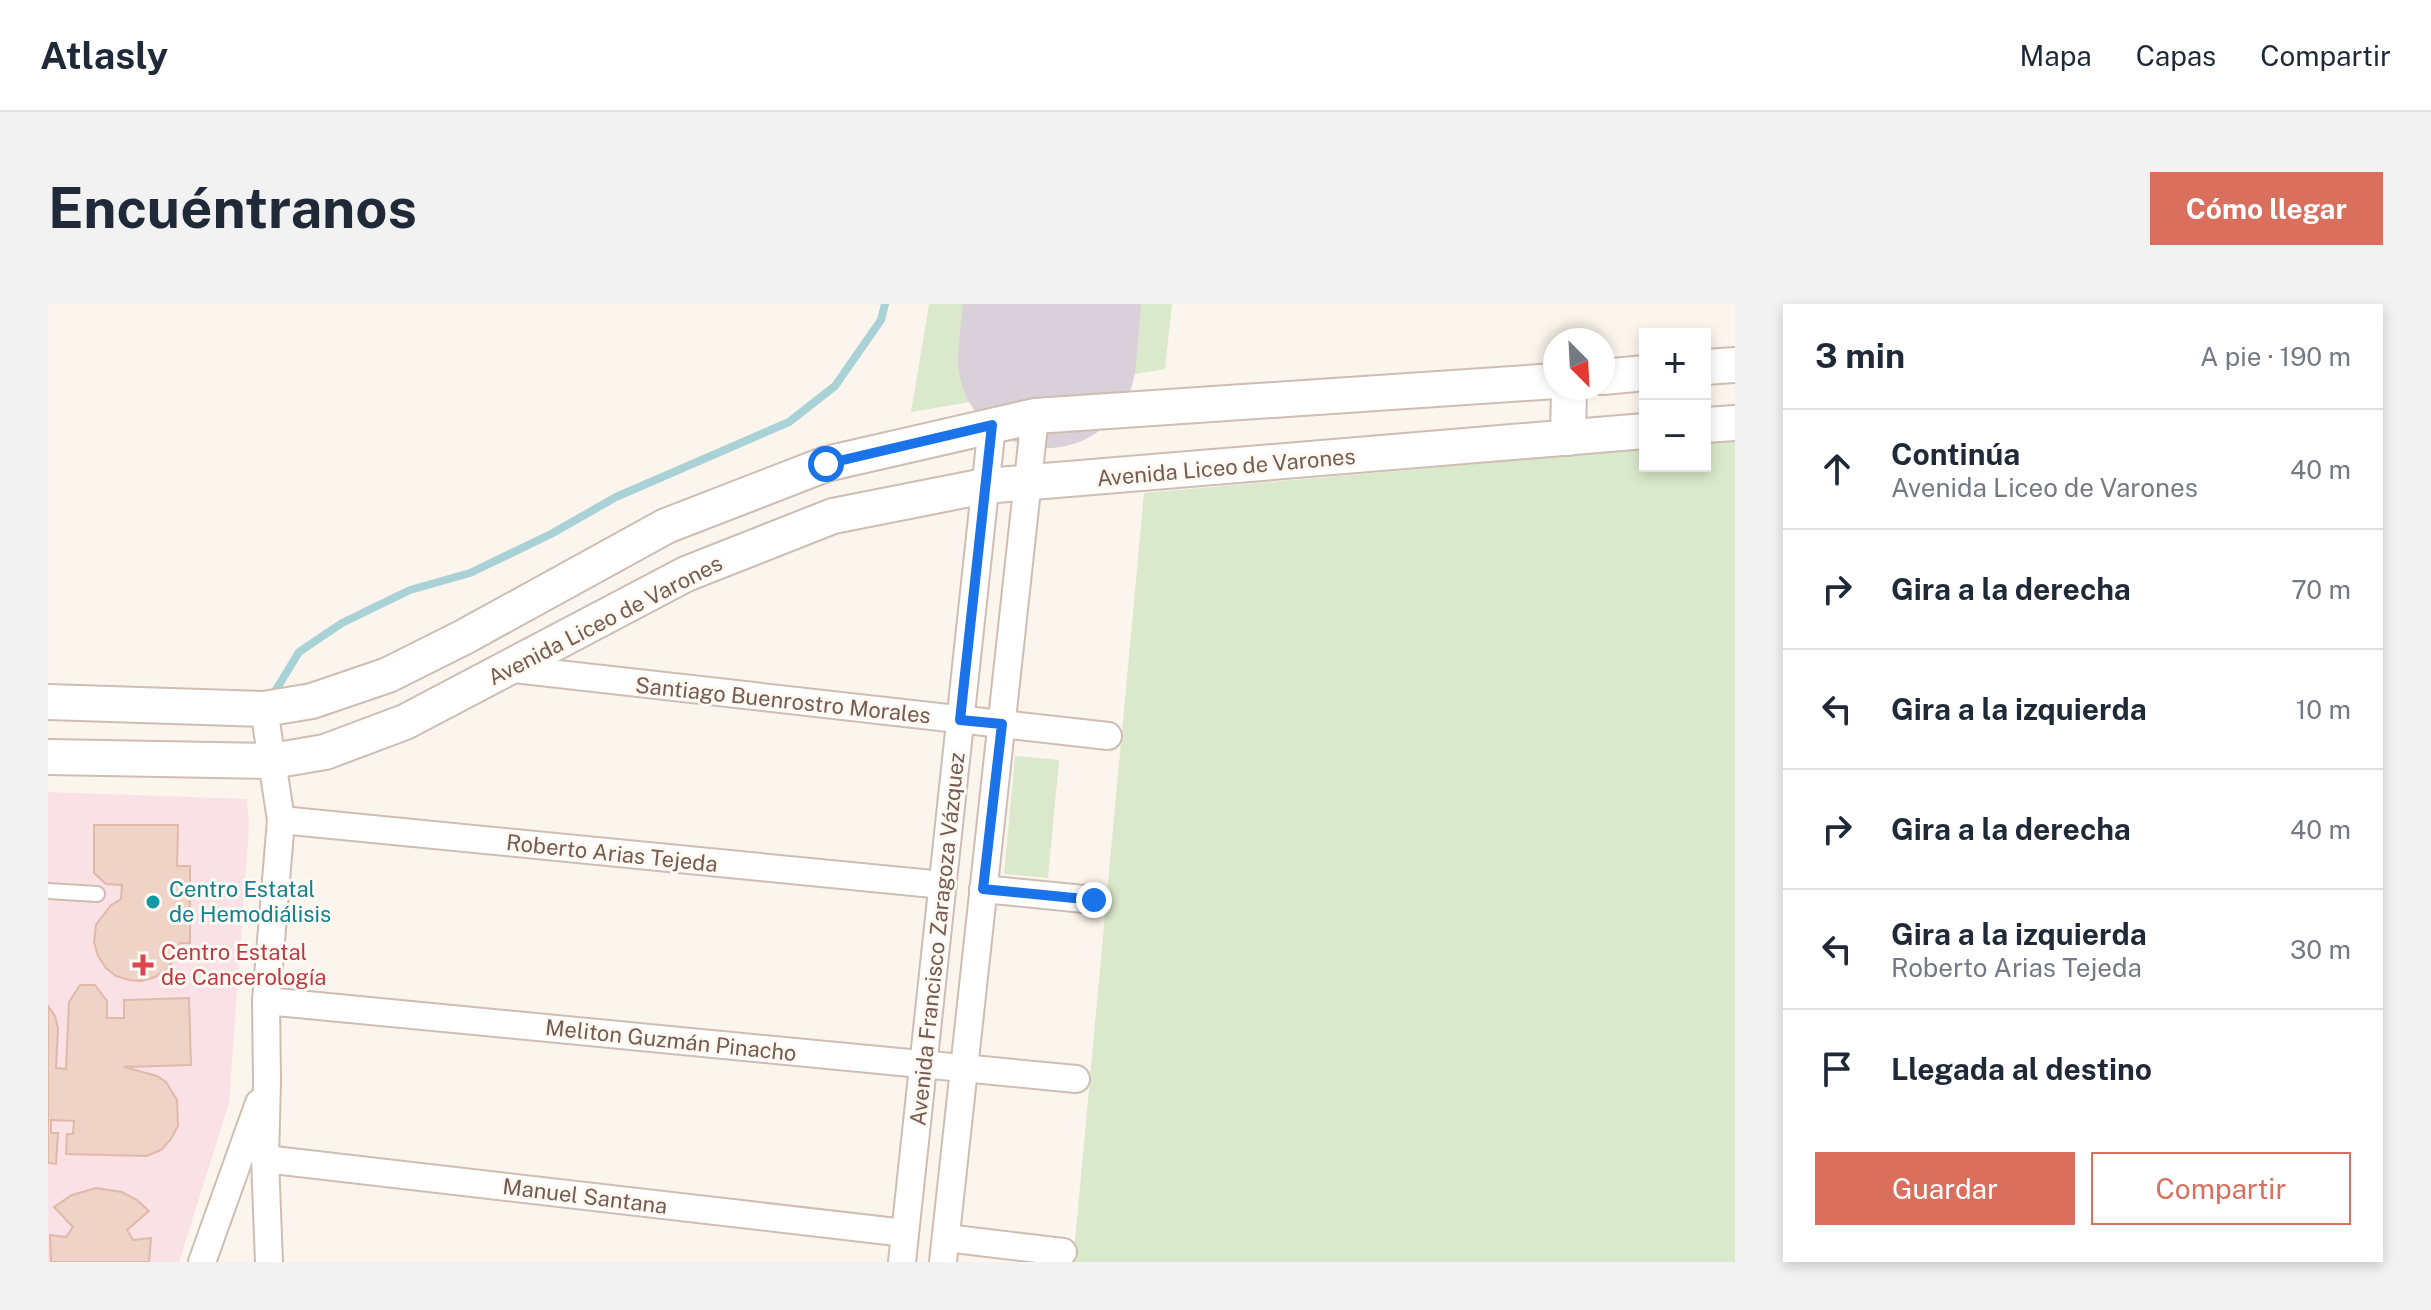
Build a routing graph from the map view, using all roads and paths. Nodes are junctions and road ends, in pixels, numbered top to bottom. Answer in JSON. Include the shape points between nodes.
{"nodes":[{"id":1,"x":1735,"y":365,"type":"edge"},
{"id":2,"x":1711,"y":367,"type":"edge"},
{"id":3,"x":1639,"y":374,"type":"edge"},
{"id":4,"x":1615,"y":376,"type":"edge"},
{"id":5,"x":1543,"y":382,"type":"edge"},
{"id":6,"x":1569,"y":400,"type":"edge"},
{"id":7,"x":1035,"y":416,"type":"junction"},
{"id":8,"x":1735,"y":423,"type":"edge"},
{"id":9,"x":992,"y":425,"type":"junction"},
{"id":10,"x":1711,"y":425,"type":"edge"},
{"id":11,"x":1639,"y":432,"type":"edge"},
{"id":12,"x":1568,"y":438,"type":"junction"},
{"id":13,"x":1027,"y":483,"type":"junction"},
{"id":14,"x":985,"y":486,"type":"junction"},
{"id":15,"x":505,"y":668,"type":"junction"},
{"id":16,"x":48,"y":702,"type":"edge"},
{"id":17,"x":264,"y":709,"type":"junction"},
{"id":18,"x":960,"y":720,"type":"junction"},
{"id":19,"x":1002,"y":724,"type":"junction"},
{"id":20,"x":1108,"y":736,"type":"dead end"},
{"id":21,"x":48,"y":757,"type":"edge"},
{"id":22,"x":272,"y":761,"type":"junction"},
{"id":23,"x":281,"y":820,"type":"junction"},
{"id":24,"x":943,"y":885,"type":"junction"},
{"id":25,"x":983,"y":889,"type":"junction"},
{"id":26,"x":48,"y":891,"type":"edge"},
{"id":27,"x":97,"y":894,"type":"dead end"},
{"id":28,"x":1094,"y":900,"type":"dead end"},
{"id":29,"x":266,"y":1001,"type":"junction"},
{"id":30,"x":923,"y":1064,"type":"junction"},
{"id":31,"x":964,"y":1068,"type":"junction"},
{"id":32,"x":1076,"y":1079,"type":"dead end"},
{"id":33,"x":267,"y":1081,"type":"junction"},
{"id":34,"x":265,"y":1159,"type":"junction"},
{"id":35,"x":905,"y":1233,"type":"junction"},
{"id":36,"x":944,"y":1250,"type":"edge"},
{"id":37,"x":1063,"y":1252,"type":"dead end"},
{"id":38,"x":202,"y":1262,"type":"edge"},
{"id":39,"x":269,"y":1262,"type":"edge"},
{"id":40,"x":902,"y":1262,"type":"edge"}],
"edges":[{"from":1,"to":2,"type":"street"},
{"from":3,"to":4,"type":"street"},
{"from":5,"to":7,"type":"street"},
{"from":6,"to":12,"type":"street"},
{"from":7,"to":9,"type":"street"},
{"from":7,"to":13,"type":"street","name":"Avenida Francisco Zaragoza Vázquez"},
{"from":8,"to":10,"type":"street"},
{"from":9,"to":14,"type":"street","name":"Avenida Francisco Zaragoza Vázquez"},
{"from":9,"to":17,"type":"street","via":[[826,464],[666,526],[388,675],[312,701]]},
{"from":11,"to":12,"type":"street","name":"Avenida Liceo de Varones"},
{"from":12,"to":13,"type":"street","name":"Avenida Liceo de Varones"},
{"from":13,"to":14,"type":"street","name":"Avenida Liceo de Varones"},
{"from":13,"to":19,"type":"street","name":"Avenida Francisco Zaragoza Vázquez"},
{"from":14,"to":15,"type":"street","name":"Avenida Liceo de Varones","via":[[833,516],[686,574]]},
{"from":14,"to":18,"type":"street","name":"Avenida Francisco Zaragoza Vázquez"},
{"from":15,"to":18,"type":"street","name":"Santiago Buenrostro Morales"},
{"from":15,"to":22,"type":"street","name":"Avenida Liceo de Varones","via":[[405,722],[325,752]]},
{"from":16,"to":17,"type":"street"},
{"from":17,"to":22,"type":"street"},
{"from":18,"to":19,"type":"street","name":"Santiago Buenrostro Morales"},
{"from":18,"to":24,"type":"street","name":"Avenida Francisco Zaragoza Vázquez"},
{"from":19,"to":20,"type":"street","name":"Santiago Buenrostro Morales"},
{"from":19,"to":25,"type":"street","name":"Avenida Francisco Zaragoza Vázquez"},
{"from":21,"to":22,"type":"street","name":"Avenida Liceo de Varones"},
{"from":22,"to":23,"type":"street"},
{"from":23,"to":24,"type":"street","name":"Roberto Arias Tejeda"},
{"from":23,"to":29,"type":"street"},
{"from":24,"to":30,"type":"street","name":"Avenida Francisco Zaragoza Vázquez"},
{"from":25,"to":28,"type":"street"},
{"from":25,"to":31,"type":"street","name":"Avenida Francisco Zaragoza Vázquez"},
{"from":26,"to":27,"type":"lane"},
{"from":29,"to":30,"type":"street","name":"Meliton Guzmán Pinacho"},
{"from":29,"to":33,"type":"street"},
{"from":30,"to":31,"type":"street","name":"Meliton Guzmán Pinacho"},
{"from":30,"to":35,"type":"street","name":"Avenida Francisco Zaragoza Vázquez"},
{"from":31,"to":32,"type":"street","name":"Meliton Guzmán Pinacho"},
{"from":31,"to":36,"type":"street","name":"Avenida Francisco Zaragoza Vázquez"},
{"from":33,"to":34,"type":"street"},
{"from":33,"to":38,"type":"street"},
{"from":34,"to":35,"type":"street","name":"Manuel Santana"},
{"from":34,"to":39,"type":"street"},
{"from":35,"to":40,"type":"street","name":"Avenida Francisco Zaragoza Vázquez"},
{"from":36,"to":37,"type":"street"}]}
